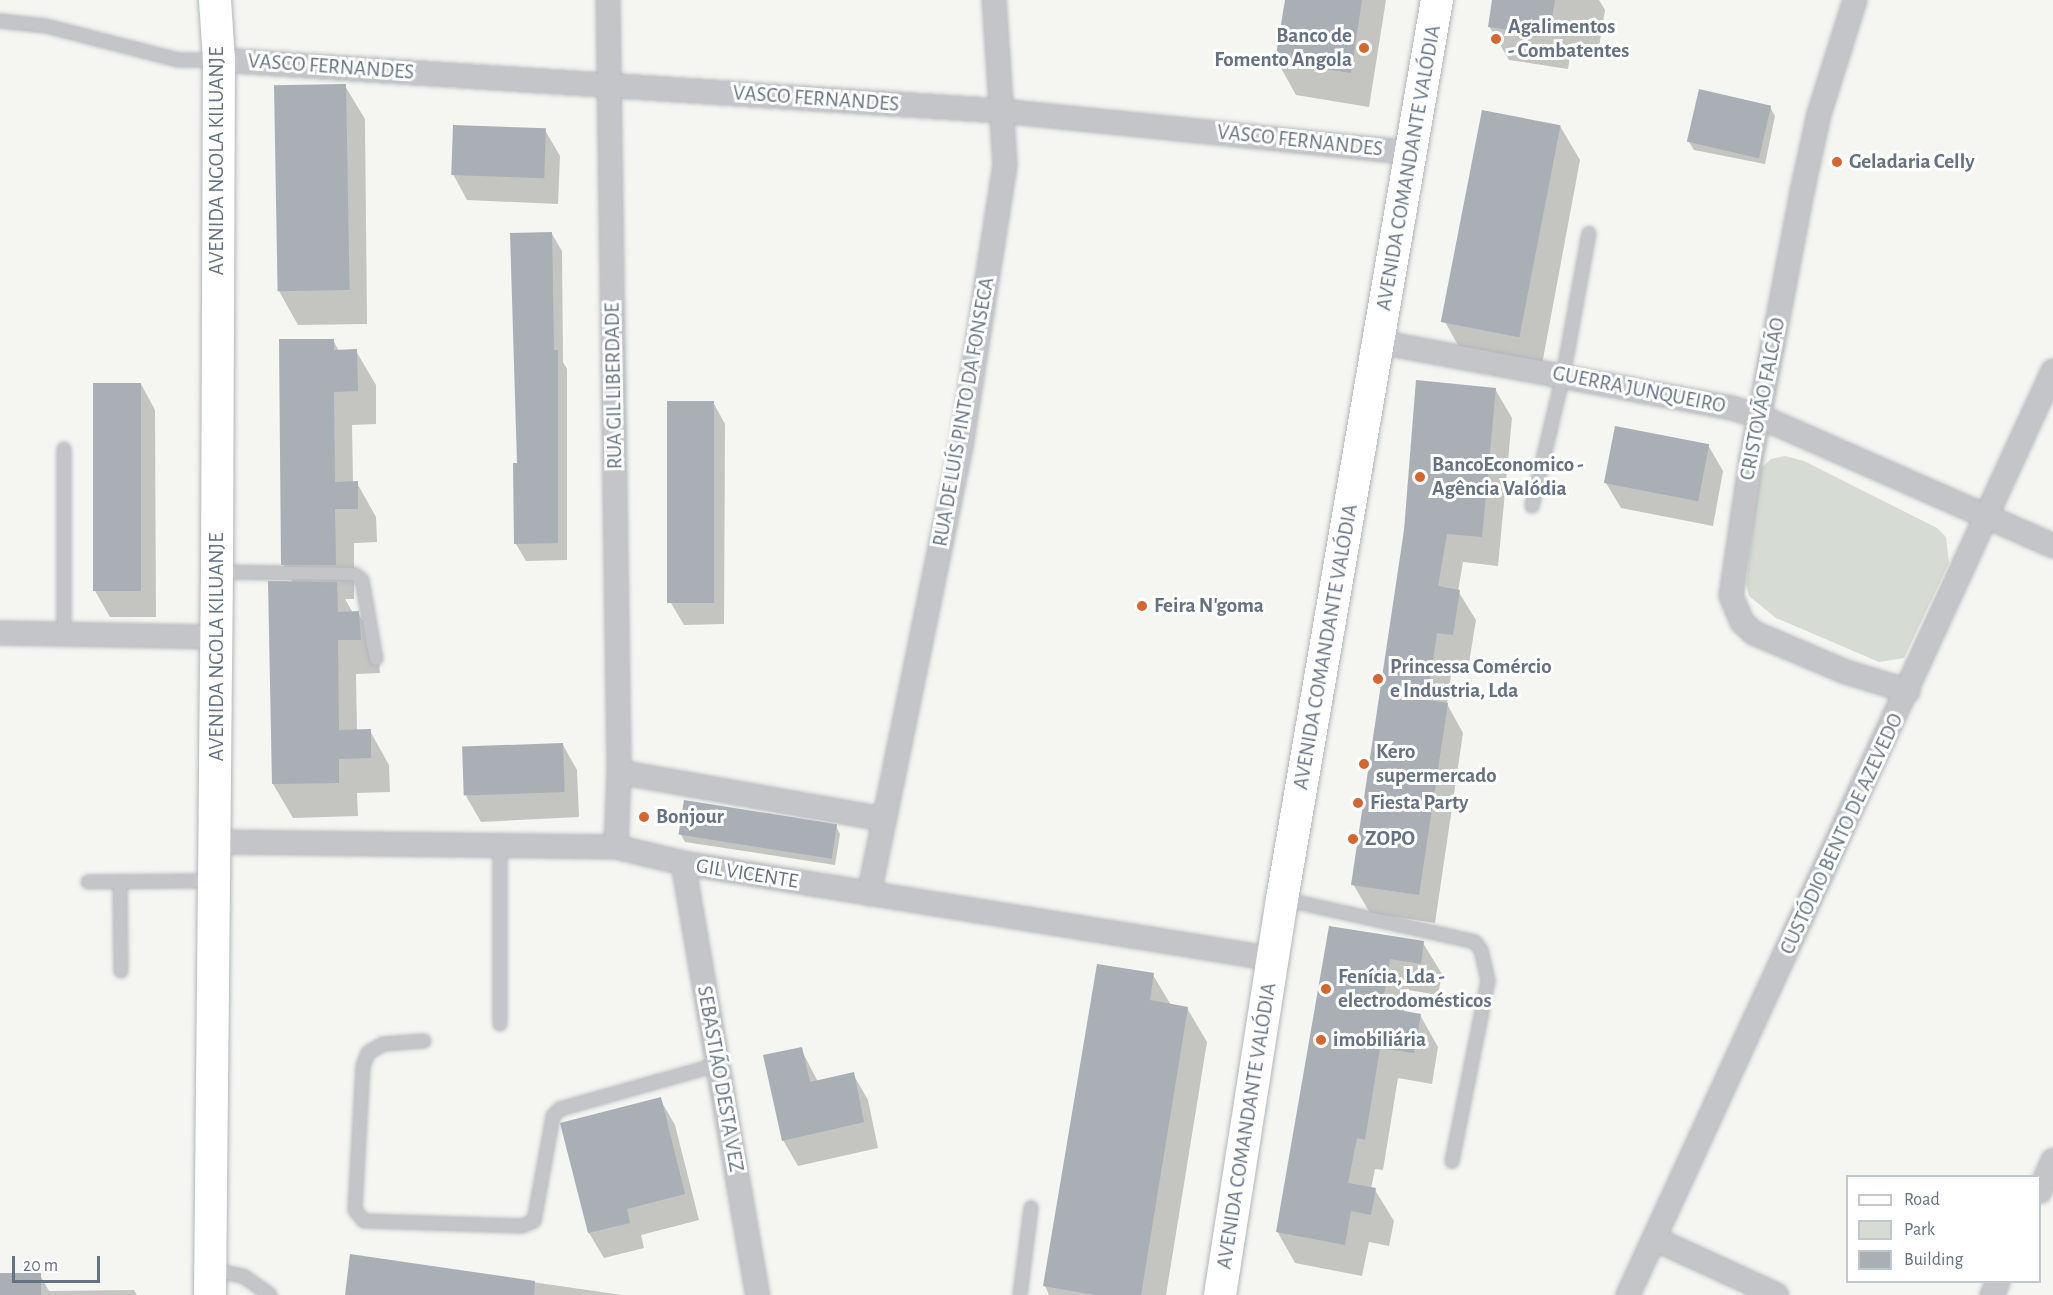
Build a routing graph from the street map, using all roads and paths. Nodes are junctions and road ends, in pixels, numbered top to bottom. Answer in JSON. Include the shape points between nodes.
{"nodes":[{"id":1,"x":215,"y":0,"type":"edge"},
{"id":2,"x":608,"y":0,"type":"edge"},
{"id":3,"x":994,"y":0,"type":"edge"},
{"id":4,"x":1437,"y":0,"type":"edge"},
{"id":5,"x":1855,"y":0,"type":"edge"},
{"id":6,"x":0,"y":21,"type":"edge"},
{"id":7,"x":219,"y":60,"type":"junction"},
{"id":8,"x":611,"y":86,"type":"junction"},
{"id":9,"x":1001,"y":111,"type":"junction"},
{"id":10,"x":1412,"y":153,"type":"junction"},
{"id":11,"x":1588,"y":233,"type":"dead end"},
{"id":12,"x":1380,"y":342,"type":"junction"},
{"id":13,"x":2053,"y":371,"type":"edge"},
{"id":14,"x":1563,"y":376,"type":"junction"},
{"id":15,"x":1761,"y":417,"type":"junction"},
{"id":16,"x":64,"y":449,"type":"dead end"},
{"id":17,"x":1532,"y":506,"type":"dead end"},
{"id":18,"x":1986,"y":516,"type":"junction"},
{"id":19,"x":2053,"y":546,"type":"edge"},
{"id":20,"x":217,"y":572,"type":"junction"},
{"id":21,"x":0,"y":633,"type":"edge"},
{"id":22,"x":64,"y":634,"type":"junction"},
{"id":23,"x":217,"y":637,"type":"junction"},
{"id":24,"x":376,"y":659,"type":"dead end"},
{"id":25,"x":1908,"y":691,"type":"junction"},
{"id":26,"x":619,"y":772,"type":"junction"},
{"id":27,"x":884,"y":819,"type":"junction"},
{"id":28,"x":216,"y":842,"type":"junction"},
{"id":29,"x":500,"y":846,"type":"junction"},
{"id":30,"x":616,"y":847,"type":"junction"},
{"id":31,"x":683,"y":863,"type":"junction"},
{"id":32,"x":216,"y":881,"type":"junction"},
{"id":33,"x":88,"y":882,"type":"dead end"},
{"id":34,"x":120,"y":882,"type":"junction"},
{"id":35,"x":869,"y":894,"type":"junction"},
{"id":36,"x":1282,"y":899,"type":"junction"},
{"id":37,"x":1274,"y":959,"type":"junction"},
{"id":38,"x":121,"y":970,"type":"dead end"},
{"id":39,"x":500,"y":1024,"type":"dead end"},
{"id":40,"x":424,"y":1041,"type":"dead end"},
{"id":41,"x":717,"y":1065,"type":"junction"},
{"id":42,"x":1452,"y":1161,"type":"dead end"},
{"id":43,"x":2053,"y":1161,"type":"edge"},
{"id":44,"x":2041,"y":1189,"type":"edge"},
{"id":45,"x":1031,"y":1208,"type":"dead end"},
{"id":46,"x":1655,"y":1239,"type":"junction"},
{"id":47,"x":211,"y":1282,"type":"edge"},
{"id":48,"x":270,"y":1295,"type":"edge"},
{"id":49,"x":758,"y":1295,"type":"edge"},
{"id":50,"x":1020,"y":1295,"type":"edge"},
{"id":51,"x":1220,"y":1295,"type":"edge"},
{"id":52,"x":1628,"y":1295,"type":"edge"},
{"id":53,"x":1777,"y":1295,"type":"edge"}],
"edges":[{"from":1,"to":7,"type":"street","name":"AVENIDA NGOLA KILUANJE"},
{"from":2,"to":8,"type":"street","name":"RUA GIL LIBERDADE"},
{"from":3,"to":9,"type":"street","name":"RUA DE LUÍS PINTO DA FONSECA"},
{"from":4,"to":10,"type":"street","name":"AVENIDA COMANDANTE VALÓDIA"},
{"from":5,"to":15,"type":"street","name":"CRISTOVÃO FALCÃO","via":[[1819,114]]},
{"from":6,"to":7,"type":"lane","via":[[46,26],[178,60]]},
{"from":7,"to":8,"type":"street","name":"VASCO FERNANDES"},
{"from":7,"to":20,"type":"street","name":"AVENIDA NGOLA KILUANJE"},
{"from":8,"to":9,"type":"street","name":"VASCO FERNANDES"},
{"from":8,"to":26,"type":"street","name":"RUA GIL LIBERDADE"},
{"from":9,"to":10,"type":"street","name":"VASCO FERNANDES"},
{"from":9,"to":27,"type":"street","name":"RUA DE LUÍS PINTO DA FONSECA","via":[[1005,164],[963,434]]},
{"from":10,"to":12,"type":"street","name":"AVENIDA COMANDANTE VALÓDIA"},
{"from":11,"to":14,"type":"lane"},
{"from":12,"to":14,"type":"street","name":"GUERRA JUNQUEIRO"},
{"from":12,"to":36,"type":"street","name":"AVENIDA COMANDANTE VALÓDIA"},
{"from":13,"to":18,"type":"street","name":"CUSTÓDIO BENTO DE AZEVEDO"},
{"from":14,"to":15,"type":"street","name":"GUERRA JUNQUEIRO"},
{"from":14,"to":17,"type":"lane"},
{"from":15,"to":18,"type":"street","name":"GUERRA JUNQUEIRO"},
{"from":15,"to":25,"type":"street","name":"CRISTOVÃO FALCÃO","via":[[1730,582],[1735,609],[1754,633],[1776,644]]},
{"from":16,"to":22,"type":"lane"},
{"from":18,"to":19,"type":"street","name":"GUERRA JUNQUEIRO"},
{"from":18,"to":25,"type":"street","name":"CUSTÓDIO BENTO DE AZEVEDO"},
{"from":20,"to":23,"type":"street","name":"AVENIDA NGOLA KILUANJE"},
{"from":20,"to":24,"type":"lane","via":[[354,574],[362,580]]},
{"from":21,"to":22,"type":"street"},
{"from":22,"to":23,"type":"street"},
{"from":23,"to":28,"type":"street","name":"AVENIDA NGOLA KILUANJE"},
{"from":25,"to":46,"type":"street","name":"CUSTÓDIO BENTO DE AZEVEDO"},
{"from":26,"to":27,"type":"street"},
{"from":26,"to":30,"type":"street","name":"RUA GIL LIBERDADE"},
{"from":27,"to":35,"type":"street","name":"RUA DE LUÍS PINTO DA FONSECA"},
{"from":28,"to":29,"type":"street","name":"GIL VICENTE"},
{"from":28,"to":32,"type":"street","name":"AVENIDA NGOLA KILUANJE"},
{"from":29,"to":30,"type":"street","name":"GIL VICENTE"},
{"from":29,"to":39,"type":"lane"},
{"from":30,"to":31,"type":"street","name":"GIL VICENTE"},
{"from":31,"to":35,"type":"street","name":"GIL VICENTE"},
{"from":31,"to":41,"type":"street","name":"SEBASTIÃO DESTA VEZ"},
{"from":32,"to":34,"type":"lane"},
{"from":32,"to":47,"type":"street","name":"AVENIDA NGOLA KILUANJE"},
{"from":33,"to":34,"type":"lane"},
{"from":34,"to":38,"type":"lane"},
{"from":35,"to":37,"type":"street","name":"GIL VICENTE"},
{"from":36,"to":37,"type":"street","name":"AVENIDA COMANDANTE VALÓDIA"},
{"from":36,"to":42,"type":"lane","via":[[1474,942],[1481,950],[1488,981]]},
{"from":37,"to":51,"type":"street","name":"AVENIDA COMANDANTE VALÓDIA"},
{"from":40,"to":41,"type":"lane","via":[[383,1044],[368,1053],[363,1066],[355,1210],[364,1221],[522,1226],[534,1221],[553,1116],[560,1109]]},
{"from":41,"to":49,"type":"street","name":"SEBASTIÃO DESTA VEZ"},
{"from":43,"to":44,"type":"street"},
{"from":45,"to":50,"type":"lane"},
{"from":46,"to":52,"type":"street","name":"CUSTÓDIO BENTO DE AZEVEDO"},
{"from":46,"to":53,"type":"street"},
{"from":47,"to":48,"type":"lane","via":[[243,1276]]}]}
